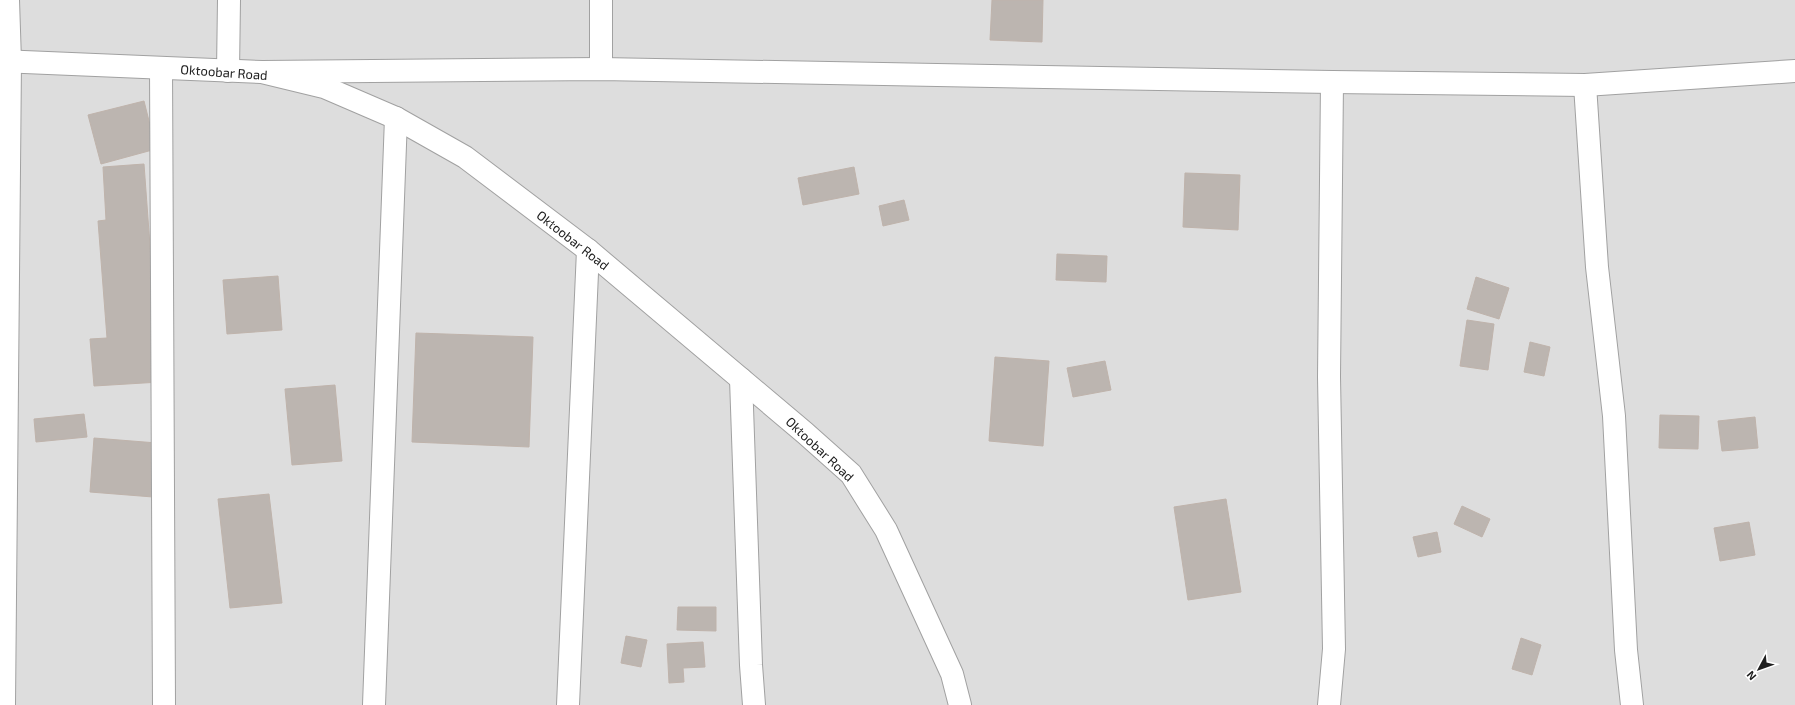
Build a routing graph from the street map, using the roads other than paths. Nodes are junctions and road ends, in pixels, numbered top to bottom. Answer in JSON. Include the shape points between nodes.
{"nodes":[{"id":1,"x":8,"y":0,"type":"edge"},
{"id":2,"x":229,"y":0,"type":"edge"},
{"id":3,"x":601,"y":0,"type":"edge"},
{"id":4,"x":5,"y":61,"type":"edge"},
{"id":5,"x":161,"y":68,"type":"junction"},
{"id":6,"x":602,"y":70,"type":"junction"},
{"id":7,"x":228,"y":71,"type":"junction"},
{"id":8,"x":1795,"y":71,"type":"edge"},
{"id":9,"x":262,"y":72,"type":"junction"},
{"id":10,"x":1332,"y":82,"type":"junction"},
{"id":11,"x":1585,"y":85,"type":"junction"},
{"id":12,"x":396,"y":118,"type":"junction"},
{"id":13,"x":588,"y":250,"type":"junction"},
{"id":14,"x":741,"y":379,"type":"junction"},
{"id":15,"x":4,"y":705,"type":"edge"},
{"id":16,"x":164,"y":705,"type":"edge"},
{"id":17,"x":374,"y":705,"type":"edge"},
{"id":18,"x":568,"y":705,"type":"edge"},
{"id":19,"x":754,"y":705,"type":"edge"},
{"id":20,"x":960,"y":705,"type":"edge"},
{"id":21,"x":1329,"y":705,"type":"edge"},
{"id":22,"x":1632,"y":705,"type":"edge"}],
"edges":[{"from":1,"to":4,"type":"street"},
{"from":2,"to":7,"type":"street"},
{"from":3,"to":6,"type":"street"},
{"from":4,"to":5,"type":"street","name":"Oktoobar Road"},
{"from":4,"to":15,"type":"street"},
{"from":5,"to":7,"type":"street","name":"Oktoobar Road"},
{"from":5,"to":16,"type":"street"},
{"from":6,"to":9,"type":"street"},
{"from":6,"to":10,"type":"street"},
{"from":7,"to":9,"type":"street","name":"Oktoobar Road"},
{"from":8,"to":11,"type":"street"},
{"from":9,"to":12,"type":"street","name":"Oktoobar Road","via":[[324,87]]},
{"from":10,"to":11,"type":"street"},
{"from":10,"to":21,"type":"street","via":[[1329,377],[1334,649]]},
{"from":11,"to":22,"type":"street","via":[[1597,267],[1614,416],[1626,642]]},
{"from":12,"to":13,"type":"street","name":"Oktoobar Road","via":[[465,158]]},
{"from":12,"to":17,"type":"street"},
{"from":13,"to":14,"type":"street","name":"Oktoobar Road"},
{"from":13,"to":18,"type":"street"},
{"from":14,"to":19,"type":"street"},
{"from":14,"to":20,"type":"street","name":"Oktoobar Road","via":[[852,474],[886,530],[952,674]]}]}
